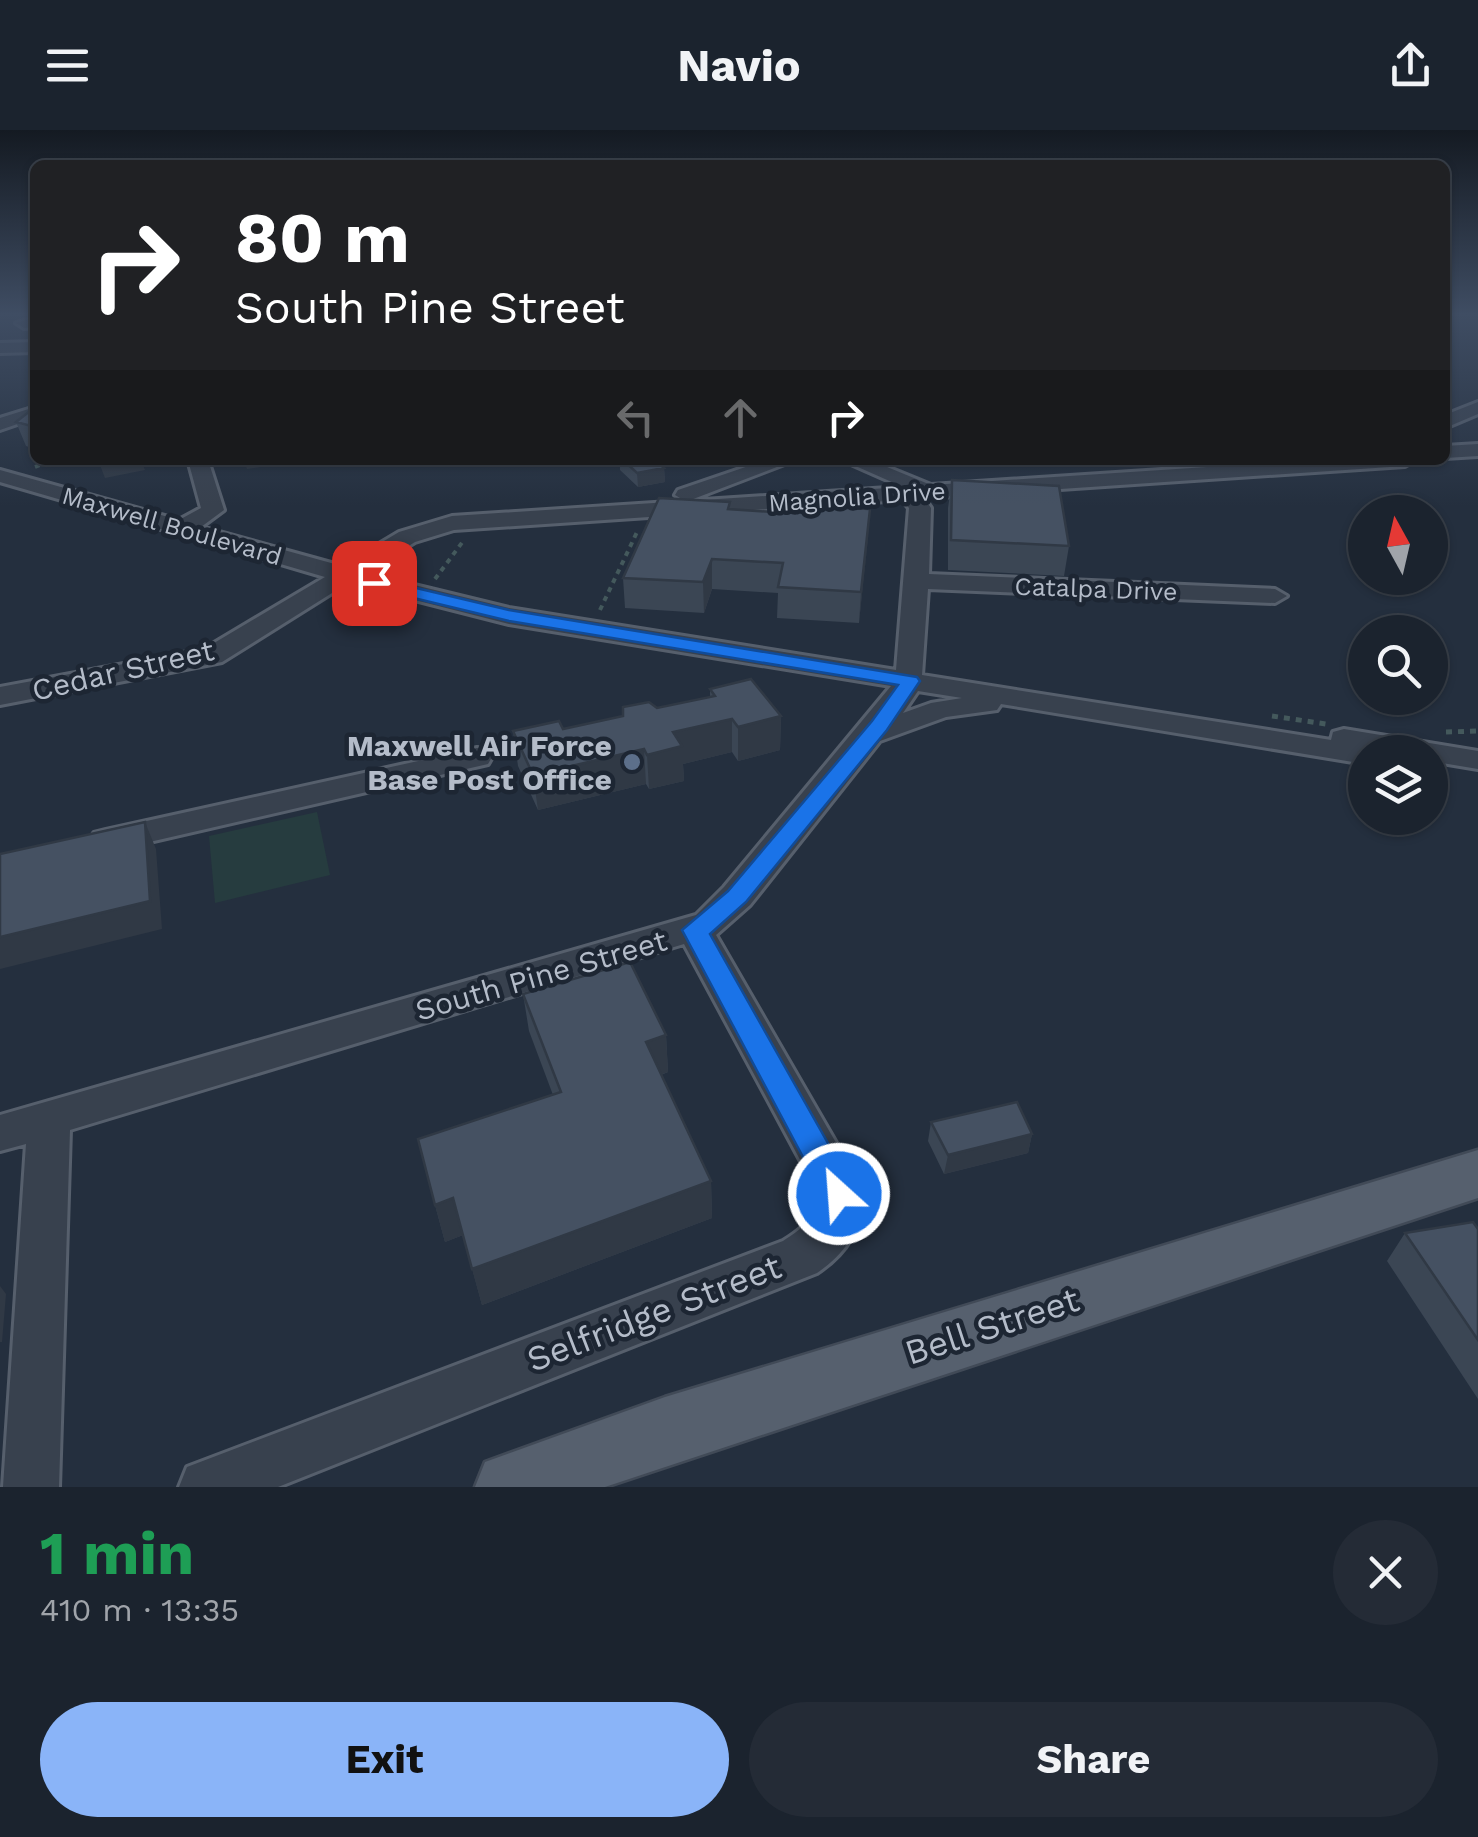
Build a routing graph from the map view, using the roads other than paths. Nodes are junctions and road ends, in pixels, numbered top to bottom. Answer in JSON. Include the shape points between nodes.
{"nodes":[{"id":1,"x":1478,"y":407,"type":"edge"},
{"id":2,"x":1450,"y":420,"type":"edge"},
{"id":3,"x":1478,"y":454,"type":"edge"},
{"id":4,"x":1450,"y":456,"type":"edge"},
{"id":5,"x":200,"y":465,"type":"edge"},
{"id":6,"x":772,"y":465,"type":"edge"},
{"id":7,"x":863,"y":465,"type":"edge"},
{"id":8,"x":1079,"y":465,"type":"edge"},
{"id":9,"x":1118,"y":465,"type":"edge"},
{"id":10,"x":1320,"y":465,"type":"edge"},
{"id":11,"x":0,"y":476,"type":"edge"},
{"id":12,"x":1165,"y":477,"type":"junction"},
{"id":13,"x":1038,"y":486,"type":"junction"},
{"id":14,"x":924,"y":493,"type":"junction"},
{"id":15,"x":213,"y":510,"type":"junction"},
{"id":16,"x":614,"y":513,"type":"junction"},
{"id":17,"x":182,"y":529,"type":"junction"},
{"id":18,"x":268,"y":554,"type":"junction"},
{"id":19,"x":376,"y":556,"type":"joint"},
{"id":20,"x":347,"y":575,"type":"junction"},
{"id":21,"x":918,"y":581,"type":"junction"},
{"id":22,"x":1274,"y":596,"type":"dead end"},
{"id":23,"x":822,"y":667,"type":"junction"},
{"id":24,"x":910,"y":681,"type":"junction"},
{"id":25,"x":0,"y":696,"type":"edge"},
{"id":26,"x":1052,"y":703,"type":"junction"},
{"id":27,"x":876,"y":730,"type":"junction"},
{"id":28,"x":1348,"y":752,"type":"edge"},
{"id":29,"x":477,"y":757,"type":"dead end"},
{"id":30,"x":1478,"y":760,"type":"edge"},
{"id":31,"x":1448,"y":767,"type":"edge"},
{"id":32,"x":1478,"y":772,"type":"edge"},
{"id":33,"x":76,"y":848,"type":"edge"},
{"id":34,"x":695,"y":930,"type":"junction"},
{"id":35,"x":49,"y":1119,"type":"junction"},
{"id":36,"x":0,"y":1134,"type":"edge"},
{"id":37,"x":1478,"y":1174,"type":"edge"},
{"id":38,"x":31,"y":1487,"type":"edge"},
{"id":39,"x":207,"y":1487,"type":"edge"},
{"id":40,"x":510,"y":1487,"type":"edge"}],
"edges":[{"from":1,"to":2,"type":"street"},
{"from":3,"to":4,"type":"street"},
{"from":5,"to":15,"type":"street"},
{"from":6,"to":16,"type":"street"},
{"from":7,"to":14,"type":"street"},
{"from":8,"to":13,"type":"street"},
{"from":9,"to":12,"type":"street"},
{"from":10,"to":12,"type":"street","name":"Magnolia Drive"},
{"from":11,"to":17,"type":"street","name":"Maxwell Boulevard"},
{"from":12,"to":13,"type":"street","name":"Magnolia Drive"},
{"from":13,"to":14,"type":"street","name":"Magnolia Drive"},
{"from":14,"to":16,"type":"street","name":"Magnolia Drive"},
{"from":14,"to":21,"type":"street","name":"South Pine Street"},
{"from":15,"to":17,"type":"street"},
{"from":15,"to":18,"type":"street","via":[[234,536]]},
{"from":16,"to":19,"type":"street","name":"Magnolia Drive","via":[[452,523],[408,536]]},
{"from":17,"to":18,"type":"street","name":"Maxwell Boulevard"},
{"from":18,"to":20,"type":"street","name":"Maxwell Boulevard"},
{"from":19,"to":20,"type":"street","name":"Cedar Street"},
{"from":20,"to":23,"type":"street","name":"Maxwell Boulevard","via":[[509,616]]},
{"from":20,"to":25,"type":"street","name":"Cedar Street","via":[[212,656]]},
{"from":21,"to":22,"type":"street","name":"Catalpa Drive"},
{"from":21,"to":24,"type":"street","name":"South Pine Street"},
{"from":23,"to":24,"type":"street","name":"Maxwell Boulevard"},
{"from":23,"to":27,"type":"street","via":[[866,692]]},
{"from":24,"to":26,"type":"street","name":"Maxwell Boulevard"},
{"from":24,"to":27,"type":"street","name":"South Pine Street"},
{"from":26,"to":27,"type":"street","via":[[941,709]]},
{"from":26,"to":28,"type":"street","name":"Maxwell Boulevard"},
{"from":26,"to":30,"type":"street","name":"Maxwell Boulevard"},
{"from":27,"to":34,"type":"street","name":"South Pine Street","via":[[737,896]]},
{"from":29,"to":33,"type":"street"},
{"from":31,"to":32,"type":"street"},
{"from":34,"to":35,"type":"street","name":"South Pine Street"},
{"from":34,"to":39,"type":"street","name":"Selfridge Street","via":[[834,1179],[839,1217],[824,1243]]},
{"from":35,"to":36,"type":"street","name":"South Pine Street"},
{"from":35,"to":38,"type":"street"},
{"from":37,"to":40,"type":"main road","name":"Bell Street","via":[[684,1425]]}]}
